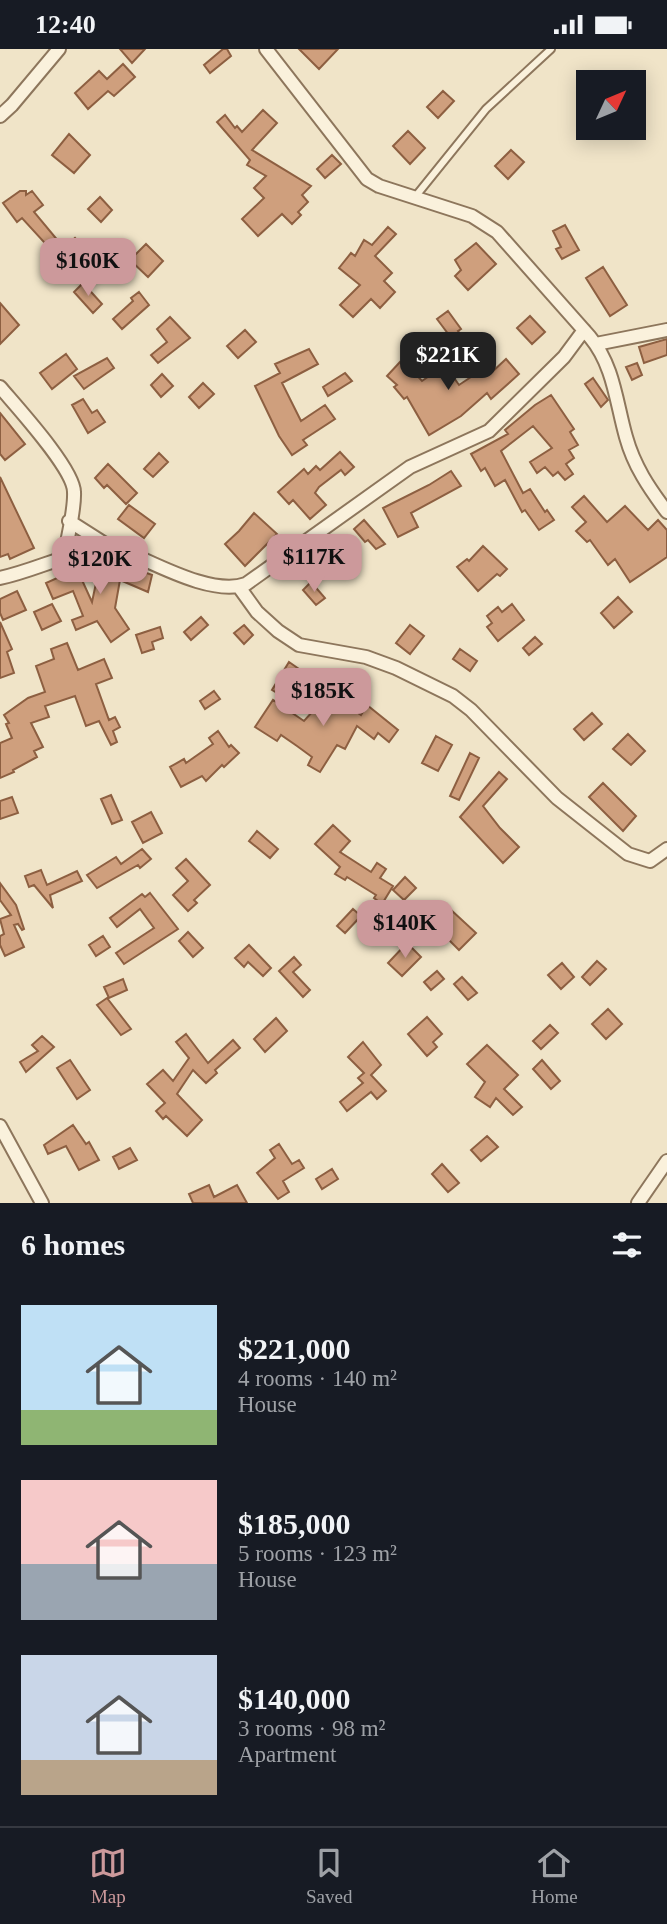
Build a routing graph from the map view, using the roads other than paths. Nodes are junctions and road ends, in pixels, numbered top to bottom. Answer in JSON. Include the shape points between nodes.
{"nodes":[{"id":1,"x":59,"y":49,"type":"edge"},
{"id":2,"x":266,"y":49,"type":"edge"},
{"id":3,"x":551,"y":49,"type":"edge"},
{"id":4,"x":0,"y":116,"type":"edge"},
{"id":5,"x":415,"y":197,"type":"junction"},
{"id":6,"x":584,"y":330,"type":"junction"},
{"id":7,"x":667,"y":330,"type":"edge"},
{"id":8,"x":596,"y":344,"type":"junction"},
{"id":9,"x":0,"y":387,"type":"edge"},
{"id":10,"x":667,"y":512,"type":"edge"},
{"id":11,"x":69,"y":521,"type":"junction"},
{"id":12,"x":116,"y":551,"type":"junction"},
{"id":13,"x":65,"y":556,"type":"junction"},
{"id":14,"x":0,"y":578,"type":"edge"},
{"id":15,"x":239,"y":587,"type":"junction"},
{"id":16,"x":667,"y":849,"type":"edge"},
{"id":17,"x":0,"y":1126,"type":"edge"},
{"id":18,"x":667,"y":1161,"type":"edge"},
{"id":19,"x":42,"y":1203,"type":"edge"},
{"id":20,"x":638,"y":1203,"type":"edge"}],
"edges":[{"from":1,"to":4,"type":"street"},
{"from":2,"to":5,"type":"street","via":[[361,174],[379,186]]},
{"from":3,"to":5,"type":"lane","via":[[486,109]]},
{"from":5,"to":6,"type":"street","via":[[472,216],[497,232]]},
{"from":6,"to":8,"type":"street"},
{"from":6,"to":15,"type":"street","via":[[489,431],[410,467]]},
{"from":7,"to":8,"type":"street"},
{"from":8,"to":10,"type":"street","via":[[612,378],[633,460]]},
{"from":9,"to":11,"type":"street","via":[[68,473],[74,492]]},
{"from":11,"to":12,"type":"street"},
{"from":11,"to":13,"type":"street"},
{"from":12,"to":13,"type":"street"},
{"from":12,"to":15,"type":"street","via":[[202,582]]},
{"from":13,"to":14,"type":"street"},
{"from":15,"to":16,"type":"street","via":[[257,612],[299,645],[366,657],[453,696],[557,798],[628,854],[650,861]]},
{"from":17,"to":19,"type":"street"},
{"from":18,"to":20,"type":"street"}]}
